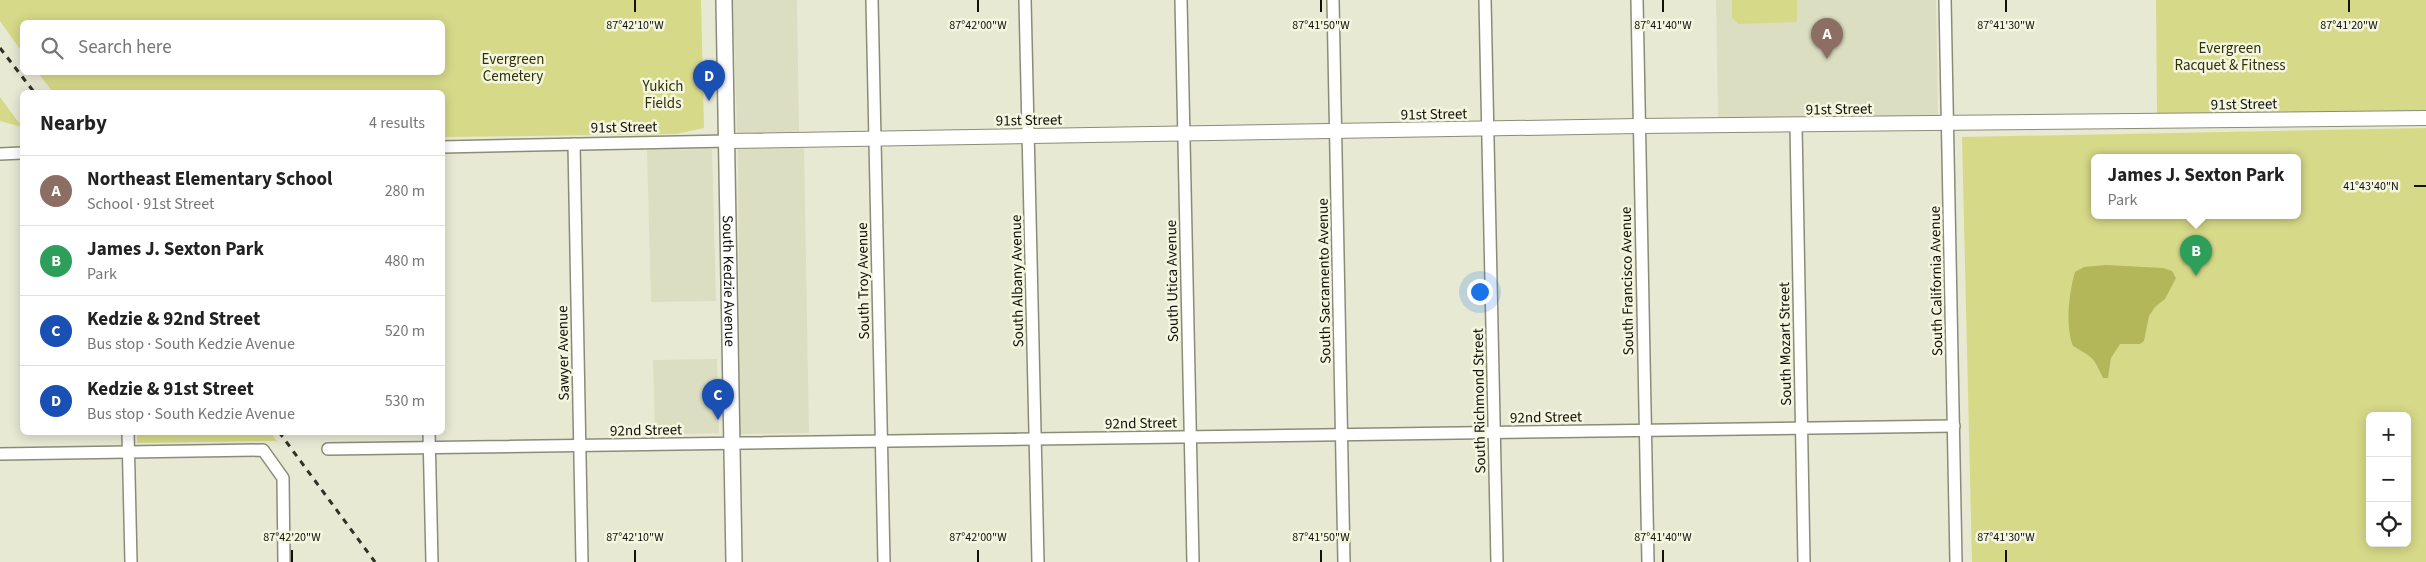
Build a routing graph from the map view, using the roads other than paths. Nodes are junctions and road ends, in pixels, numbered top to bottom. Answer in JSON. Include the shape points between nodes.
{"nodes":[{"id":1,"x":724,"y":0,"type":"edge"},
{"id":2,"x":872,"y":0,"type":"edge"},
{"id":3,"x":1025,"y":0,"type":"edge"},
{"id":4,"x":1181,"y":0,"type":"edge"},
{"id":5,"x":1333,"y":0,"type":"edge"},
{"id":6,"x":1486,"y":0,"type":"edge"},
{"id":7,"x":1637,"y":0,"type":"edge"},
{"id":8,"x":1945,"y":0,"type":"edge"},
{"id":9,"x":2426,"y":118,"type":"edge"},
{"id":10,"x":1948,"y":123,"type":"junction"},
{"id":11,"x":1796,"y":125,"type":"junction"},
{"id":12,"x":1639,"y":126,"type":"junction"},
{"id":13,"x":1488,"y":129,"type":"junction"},
{"id":14,"x":1336,"y":132,"type":"junction"},
{"id":15,"x":1184,"y":134,"type":"junction"},
{"id":16,"x":1028,"y":136,"type":"junction"},
{"id":17,"x":875,"y":139,"type":"junction"},
{"id":18,"x":728,"y":141,"type":"junction"},
{"id":19,"x":574,"y":144,"type":"junction"},
{"id":20,"x":445,"y":147,"type":"edge"},
{"id":21,"x":20,"y":153,"type":"edge"},
{"id":22,"x":0,"y":154,"type":"edge"},
{"id":23,"x":1954,"y":426,"type":"junction"},
{"id":24,"x":1802,"y":428,"type":"junction"},
{"id":25,"x":1645,"y":431,"type":"junction"},
{"id":26,"x":1495,"y":433,"type":"junction"},
{"id":27,"x":128,"y":435,"type":"edge"},
{"id":28,"x":429,"y":435,"type":"edge"},
{"id":29,"x":1342,"y":435,"type":"junction"},
{"id":30,"x":1190,"y":437,"type":"junction"},
{"id":31,"x":1035,"y":439,"type":"junction"},
{"id":32,"x":881,"y":442,"type":"junction"},
{"id":33,"x":732,"y":444,"type":"junction"},
{"id":34,"x":580,"y":446,"type":"junction"},
{"id":35,"x":429,"y":448,"type":"junction"},
{"id":36,"x":328,"y":449,"type":"dead end"},
{"id":37,"x":128,"y":452,"type":"junction"},
{"id":38,"x":0,"y":454,"type":"edge"},
{"id":39,"x":131,"y":562,"type":"edge"},
{"id":40,"x":284,"y":562,"type":"edge"},
{"id":41,"x":432,"y":562,"type":"edge"},
{"id":42,"x":582,"y":562,"type":"edge"},
{"id":43,"x":734,"y":562,"type":"edge"},
{"id":44,"x":884,"y":562,"type":"edge"},
{"id":45,"x":1038,"y":562,"type":"edge"},
{"id":46,"x":1193,"y":562,"type":"edge"},
{"id":47,"x":1344,"y":562,"type":"edge"},
{"id":48,"x":1497,"y":562,"type":"edge"},
{"id":49,"x":1648,"y":562,"type":"edge"},
{"id":50,"x":1804,"y":562,"type":"edge"},
{"id":51,"x":1956,"y":562,"type":"edge"}],
"edges":[{"from":1,"to":18,"type":"main road","name":"South Kedzie Avenue"},
{"from":2,"to":17,"type":"street","name":"South Troy Avenue"},
{"from":3,"to":16,"type":"street","name":"South Albany Avenue"},
{"from":4,"to":15,"type":"street","name":"South Utica Avenue"},
{"from":5,"to":14,"type":"street","name":"South Sacramento Avenue"},
{"from":6,"to":13,"type":"street","name":"South Richmond Street"},
{"from":7,"to":12,"type":"street","name":"South Francisco Avenue"},
{"from":8,"to":10,"type":"street","name":"South California Avenue"},
{"from":9,"to":10,"type":"street","name":"91st Street"},
{"from":10,"to":11,"type":"street","name":"91st Street"},
{"from":10,"to":23,"type":"street","name":"South California Avenue"},
{"from":11,"to":12,"type":"street","name":"91st Street"},
{"from":11,"to":24,"type":"street","name":"South Mozart Street"},
{"from":12,"to":13,"type":"street","name":"91st Street"},
{"from":12,"to":25,"type":"street","name":"South Francisco Avenue"},
{"from":13,"to":14,"type":"street","name":"91st Street"},
{"from":13,"to":26,"type":"street","name":"South Richmond Street"},
{"from":14,"to":15,"type":"street","name":"91st Street"},
{"from":14,"to":29,"type":"street","name":"South Sacramento Avenue"},
{"from":15,"to":16,"type":"street","name":"91st Street"},
{"from":15,"to":30,"type":"street","name":"South Utica Avenue"},
{"from":16,"to":17,"type":"street","name":"91st Street"},
{"from":16,"to":31,"type":"street","name":"South Albany Avenue"},
{"from":17,"to":18,"type":"street","name":"91st Street"},
{"from":17,"to":32,"type":"street","name":"South Troy Avenue"},
{"from":18,"to":19,"type":"street","name":"91st Street"},
{"from":18,"to":33,"type":"main road","name":"South Kedzie Avenue"},
{"from":19,"to":20,"type":"street","name":"91st Street"},
{"from":19,"to":34,"type":"street","name":"Sawyer Avenue"},
{"from":21,"to":22,"type":"street"},
{"from":23,"to":24,"type":"street","name":"92nd Street"},
{"from":23,"to":51,"type":"street","name":"South California Avenue"},
{"from":24,"to":25,"type":"street","name":"92nd Street"},
{"from":24,"to":50,"type":"street","name":"South Mozart Street"},
{"from":25,"to":26,"type":"street","name":"92nd Street"},
{"from":25,"to":49,"type":"street","name":"South Francisco Avenue"},
{"from":26,"to":29,"type":"street","name":"92nd Street"},
{"from":26,"to":48,"type":"street","name":"South Richmond Street"},
{"from":27,"to":37,"type":"street"},
{"from":28,"to":35,"type":"street"},
{"from":29,"to":30,"type":"street","name":"92nd Street"},
{"from":29,"to":47,"type":"street","name":"South Sacramento Avenue"},
{"from":30,"to":31,"type":"street","name":"92nd Street"},
{"from":30,"to":46,"type":"street","name":"South Utica Avenue"},
{"from":31,"to":32,"type":"street","name":"92nd Street"},
{"from":31,"to":45,"type":"street","name":"South Albany Avenue"},
{"from":32,"to":33,"type":"street","name":"92nd Street"},
{"from":32,"to":44,"type":"street","name":"South Troy Avenue"},
{"from":33,"to":34,"type":"street","name":"92nd Street"},
{"from":33,"to":43,"type":"main road","name":"South Kedzie Avenue"},
{"from":34,"to":35,"type":"street","name":"92nd Street"},
{"from":34,"to":42,"type":"street","name":"Sawyer Avenue"},
{"from":35,"to":36,"type":"street","name":"92nd Street"},
{"from":35,"to":41,"type":"street"},
{"from":37,"to":38,"type":"street"},
{"from":37,"to":39,"type":"street"},
{"from":37,"to":40,"type":"street","via":[[263,450],[282,478]]}]}
